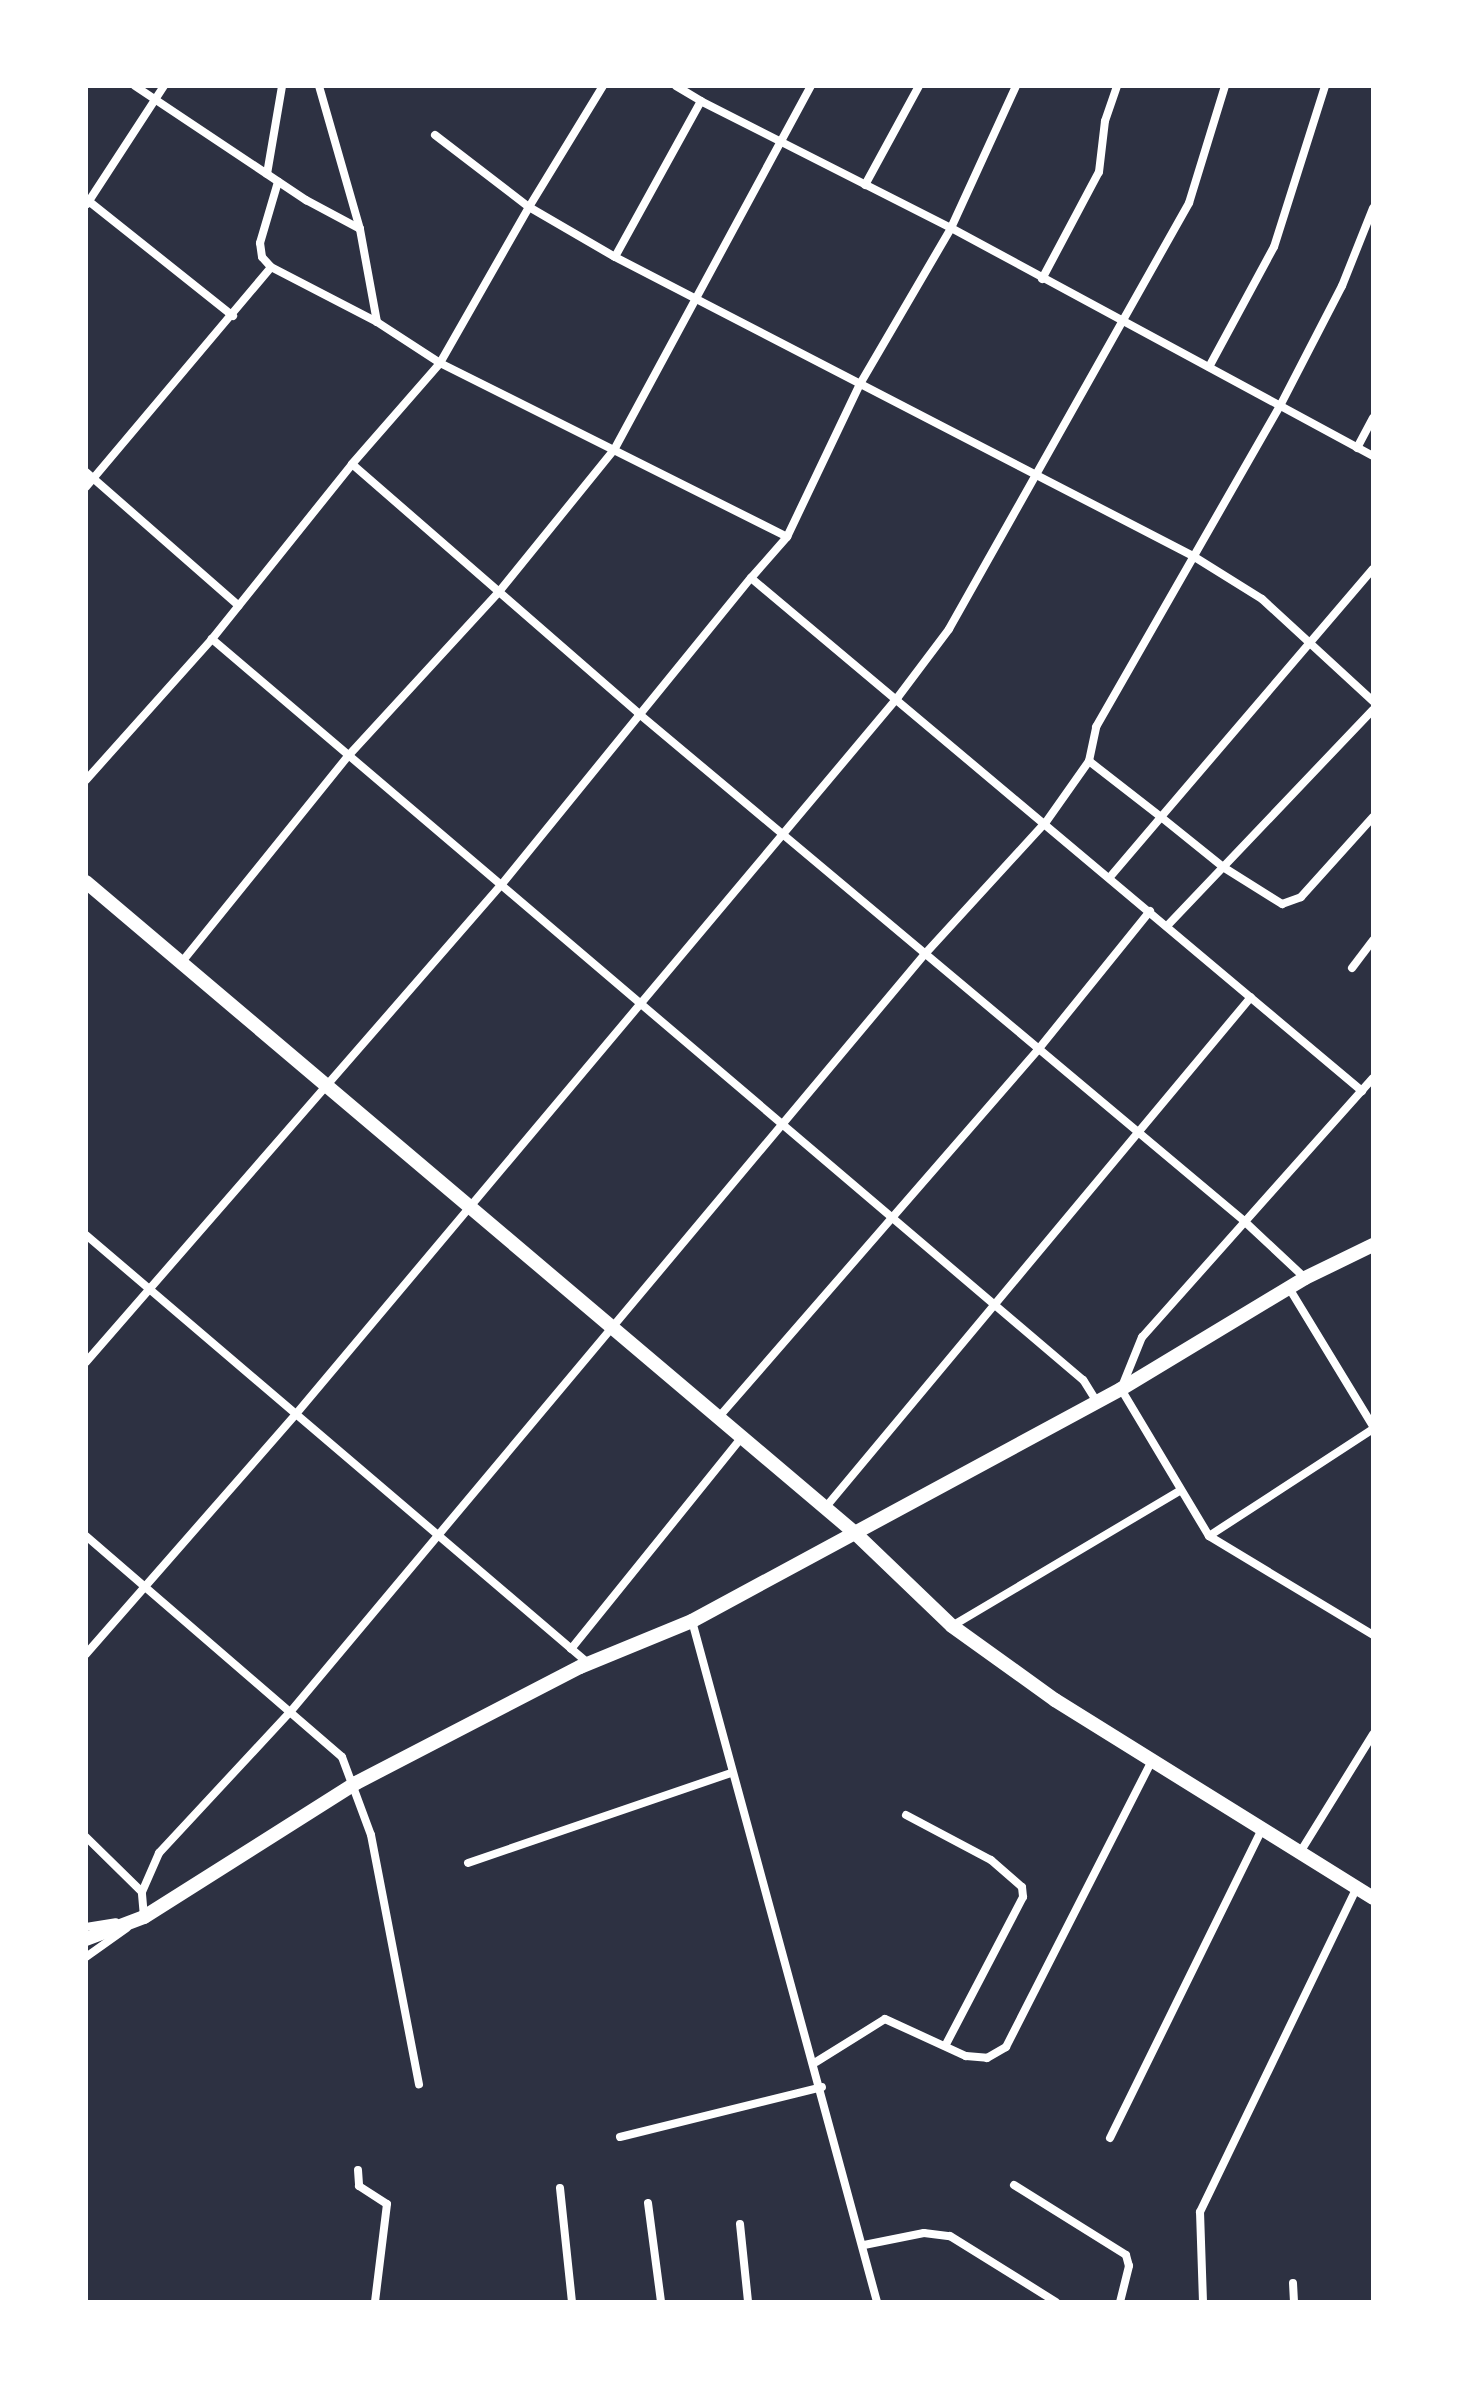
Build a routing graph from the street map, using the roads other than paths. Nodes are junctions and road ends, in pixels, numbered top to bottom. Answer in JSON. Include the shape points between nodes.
{"nodes":[{"id":1,"x":135,"y":86,"type":"edge"},
{"id":2,"x":164,"y":86,"type":"edge"},
{"id":3,"x":282,"y":86,"type":"edge"},
{"id":4,"x":319,"y":86,"type":"edge"},
{"id":5,"x":603,"y":86,"type":"edge"},
{"id":6,"x":676,"y":86,"type":"edge"},
{"id":7,"x":811,"y":86,"type":"edge"},
{"id":8,"x":919,"y":86,"type":"edge"},
{"id":9,"x":1016,"y":86,"type":"edge"},
{"id":10,"x":1117,"y":86,"type":"edge"},
{"id":11,"x":1225,"y":86,"type":"edge"},
{"id":12,"x":1325,"y":86,"type":"edge"},
{"id":13,"x":155,"y":99,"type":"junction"},
{"id":14,"x":701,"y":101,"type":"junction"},
{"id":15,"x":435,"y":135,"type":"dead end"},
{"id":16,"x":781,"y":142,"type":"junction"},
{"id":17,"x":267,"y":174,"type":"junction"},
{"id":18,"x":278,"y":182,"type":"junction"},
{"id":19,"x":865,"y":185,"type":"junction"},
{"id":20,"x":87,"y":202,"type":"edge"},
{"id":21,"x":529,"y":207,"type":"junction"},
{"id":22,"x":1373,"y":208,"type":"edge"},
{"id":23,"x":951,"y":228,"type":"junction"},
{"id":24,"x":360,"y":229,"type":"junction"},
{"id":25,"x":615,"y":257,"type":"junction"},
{"id":26,"x":271,"y":267,"type":"junction"},
{"id":27,"x":1042,"y":279,"type":"junction"},
{"id":28,"x":695,"y":299,"type":"junction"},
{"id":29,"x":233,"y":316,"type":"junction"},
{"id":30,"x":377,"y":322,"type":"junction"},
{"id":31,"x":1123,"y":323,"type":"junction"},
{"id":32,"x":440,"y":363,"type":"junction"},
{"id":33,"x":1209,"y":367,"type":"junction"},
{"id":34,"x":860,"y":384,"type":"junction"},
{"id":35,"x":1281,"y":404,"type":"junction"},
{"id":36,"x":1373,"y":418,"type":"edge"},
{"id":37,"x":1357,"y":448,"type":"junction"},
{"id":38,"x":614,"y":450,"type":"junction"},
{"id":39,"x":1373,"y":456,"type":"edge"},
{"id":40,"x":352,"y":464,"type":"junction"},
{"id":41,"x":90,"y":475,"type":"edge"},
{"id":42,"x":1036,"y":476,"type":"junction"},
{"id":43,"x":86,"y":487,"type":"edge"},
{"id":44,"x":787,"y":537,"type":"junction"},
{"id":45,"x":1193,"y":556,"type":"junction"},
{"id":46,"x":1373,"y":569,"type":"edge"},
{"id":47,"x":751,"y":578,"type":"junction"},
{"id":48,"x":498,"y":593,"type":"junction"},
{"id":49,"x":239,"y":606,"type":"junction"},
{"id":50,"x":212,"y":639,"type":"junction"},
{"id":51,"x":1310,"y":643,"type":"junction"},
{"id":52,"x":898,"y":697,"type":"junction"},
{"id":53,"x":1373,"y":701,"type":"edge"},
{"id":54,"x":1373,"y":710,"type":"edge"},
{"id":55,"x":638,"y":713,"type":"junction"},
{"id":56,"x":349,"y":755,"type":"junction"},
{"id":57,"x":1089,"y":761,"type":"junction"},
{"id":58,"x":86,"y":780,"type":"edge"},
{"id":59,"x":1161,"y":817,"type":"junction"},
{"id":60,"x":1373,"y":817,"type":"edge"},
{"id":61,"x":1046,"y":822,"type":"junction"},
{"id":62,"x":781,"y":834,"type":"junction"},
{"id":63,"x":1223,"y":867,"type":"junction"},
{"id":64,"x":1110,"y":877,"type":"junction"},
{"id":65,"x":86,"y":882,"type":"edge"},
{"id":66,"x":502,"y":884,"type":"junction"},
{"id":67,"x":1150,"y":911,"type":"junction"},
{"id":68,"x":1167,"y":926,"type":"junction"},
{"id":69,"x":1373,"y":940,"type":"edge"},
{"id":70,"x":924,"y":955,"type":"junction"},
{"id":71,"x":181,"y":963,"type":"junction"},
{"id":72,"x":1352,"y":968,"type":"dead end"},
{"id":73,"x":1251,"y":997,"type":"junction"},
{"id":74,"x":642,"y":1004,"type":"junction"},
{"id":75,"x":1037,"y":1051,"type":"junction"},
{"id":76,"x":1373,"y":1078,"type":"edge"},
{"id":77,"x":326,"y":1087,"type":"junction"},
{"id":78,"x":1362,"y":1091,"type":"junction"},
{"id":79,"x":782,"y":1124,"type":"junction"},
{"id":80,"x":1138,"y":1136,"type":"junction"},
{"id":81,"x":467,"y":1208,"type":"junction"},
{"id":82,"x":893,"y":1218,"type":"junction"},
{"id":83,"x":1243,"y":1220,"type":"junction"},
{"id":84,"x":86,"y":1235,"type":"edge"},
{"id":85,"x":1373,"y":1245,"type":"edge"},
{"id":86,"x":1305,"y":1278,"type":"junction"},
{"id":87,"x":148,"y":1288,"type":"junction"},
{"id":88,"x":1289,"y":1288,"type":"junction"},
{"id":89,"x":993,"y":1303,"type":"junction"},
{"id":90,"x":609,"y":1327,"type":"junction"},
{"id":91,"x":86,"y":1362,"type":"edge"},
{"id":92,"x":1121,"y":1389,"type":"junction"},
{"id":93,"x":1097,"y":1402,"type":"junction"},
{"id":94,"x":296,"y":1414,"type":"junction"},
{"id":95,"x":718,"y":1418,"type":"junction"},
{"id":96,"x":1373,"y":1428,"type":"edge"},
{"id":97,"x":741,"y":1438,"type":"junction"},
{"id":98,"x":1179,"y":1491,"type":"junction"},
{"id":99,"x":825,"y":1509,"type":"junction"},
{"id":100,"x":855,"y":1533,"type":"junction"},
{"id":101,"x":86,"y":1536,"type":"edge"},
{"id":102,"x":1209,"y":1536,"type":"junction"},
{"id":103,"x":439,"y":1537,"type":"junction"},
{"id":104,"x":147,"y":1585,"type":"junction"},
{"id":105,"x":692,"y":1621,"type":"junction"},
{"id":106,"x":952,"y":1626,"type":"junction"},
{"id":107,"x":1373,"y":1635,"type":"edge"},
{"id":108,"x":571,"y":1649,"type":"junction"},
{"id":109,"x":86,"y":1654,"type":"edge"},
{"id":110,"x":588,"y":1663,"type":"junction"},
{"id":111,"x":291,"y":1711,"type":"junction"},
{"id":112,"x":1373,"y":1734,"type":"edge"},
{"id":113,"x":1152,"y":1761,"type":"junction"},
{"id":114,"x":731,"y":1773,"type":"junction"},
{"id":115,"x":356,"y":1783,"type":"junction"},
{"id":116,"x":906,"y":1815,"type":"dead end"},
{"id":117,"x":1261,"y":1831,"type":"junction"},
{"id":118,"x":86,"y":1837,"type":"edge"},
{"id":119,"x":1298,"y":1855,"type":"junction"},
{"id":120,"x":468,"y":1863,"type":"dead end"},
{"id":121,"x":1356,"y":1889,"type":"junction"},
{"id":122,"x":142,"y":1892,"type":"junction"},
{"id":123,"x":1373,"y":1898,"type":"edge"},
{"id":124,"x":144,"y":1917,"type":"junction"},
{"id":125,"x":86,"y":1927,"type":"edge"},
{"id":126,"x":86,"y":1939,"type":"edge"},
{"id":127,"x":86,"y":1957,"type":"edge"},
{"id":128,"x":945,"y":2046,"type":"junction"},
{"id":129,"x":816,"y":2062,"type":"junction"},
{"id":130,"x":419,"y":2084,"type":"dead end"},
{"id":131,"x":822,"y":2087,"type":"junction"},
{"id":132,"x":620,"y":2137,"type":"dead end"},
{"id":133,"x":1110,"y":2138,"type":"dead end"},
{"id":134,"x":358,"y":2170,"type":"dead end"},
{"id":135,"x":1014,"y":2185,"type":"dead end"},
{"id":136,"x":560,"y":2188,"type":"dead end"},
{"id":137,"x":648,"y":2203,"type":"dead end"},
{"id":138,"x":740,"y":2224,"type":"dead end"},
{"id":139,"x":864,"y":2245,"type":"junction"},
{"id":140,"x":1293,"y":2283,"type":"dead end"},
{"id":141,"x":375,"y":2302,"type":"edge"},
{"id":142,"x":572,"y":2302,"type":"edge"},
{"id":143,"x":661,"y":2302,"type":"edge"},
{"id":144,"x":748,"y":2302,"type":"edge"},
{"id":145,"x":877,"y":2302,"type":"edge"},
{"id":146,"x":1056,"y":2302,"type":"edge"},
{"id":147,"x":1120,"y":2302,"type":"edge"},
{"id":148,"x":1203,"y":2302,"type":"edge"},
{"id":149,"x":1294,"y":2302,"type":"edge"}],
"edges":[{"from":1,"to":13,"type":"street"},
{"from":2,"to":13,"type":"street"},
{"from":3,"to":17,"type":"street"},
{"from":4,"to":24,"type":"street"},
{"from":5,"to":21,"type":"street"},
{"from":6,"to":14,"type":"street"},
{"from":7,"to":16,"type":"street"},
{"from":8,"to":19,"type":"street"},
{"from":9,"to":23,"type":"street"},
{"from":10,"to":27,"type":"street","via":[[1105,121],[1099,172]]},
{"from":11,"to":31,"type":"street","via":[[1189,203]]},
{"from":12,"to":33,"type":"street","via":[[1274,247]]},
{"from":13,"to":17,"type":"street"},
{"from":13,"to":20,"type":"street"},
{"from":14,"to":16,"type":"street"},
{"from":14,"to":25,"type":"street"},
{"from":15,"to":21,"type":"street"},
{"from":16,"to":19,"type":"street"},
{"from":16,"to":28,"type":"street"},
{"from":17,"to":18,"type":"street"},
{"from":18,"to":24,"type":"street"},
{"from":18,"to":26,"type":"street","via":[[260,243],[262,257]]},
{"from":19,"to":23,"type":"street"},
{"from":20,"to":29,"type":"street"},
{"from":21,"to":25,"type":"street"},
{"from":21,"to":32,"type":"street"},
{"from":22,"to":35,"type":"street","via":[[1342,286]]},
{"from":23,"to":27,"type":"street"},
{"from":23,"to":34,"type":"street"},
{"from":24,"to":30,"type":"street"},
{"from":25,"to":28,"type":"street"},
{"from":26,"to":29,"type":"street"},
{"from":26,"to":30,"type":"street"},
{"from":27,"to":31,"type":"street"},
{"from":28,"to":34,"type":"street"},
{"from":28,"to":38,"type":"street"},
{"from":29,"to":41,"type":"street"},
{"from":30,"to":32,"type":"street"},
{"from":31,"to":33,"type":"street"},
{"from":31,"to":42,"type":"street"},
{"from":32,"to":38,"type":"street"},
{"from":32,"to":40,"type":"street"},
{"from":33,"to":35,"type":"street"},
{"from":34,"to":42,"type":"street"},
{"from":34,"to":44,"type":"street"},
{"from":35,"to":37,"type":"street"},
{"from":35,"to":45,"type":"street"},
{"from":36,"to":37,"type":"street"},
{"from":37,"to":39,"type":"street"},
{"from":38,"to":44,"type":"street"},
{"from":38,"to":48,"type":"street"},
{"from":40,"to":48,"type":"street"},
{"from":40,"to":49,"type":"street"},
{"from":41,"to":43,"type":"street"},
{"from":41,"to":49,"type":"street"},
{"from":42,"to":45,"type":"street"},
{"from":42,"to":52,"type":"street","via":[[976,585]]},
{"from":44,"to":47,"type":"street"},
{"from":45,"to":51,"type":"street","via":[[1262,599]]},
{"from":45,"to":57,"type":"street","via":[[1096,727]]},
{"from":46,"to":51,"type":"street"},
{"from":47,"to":52,"type":"street"},
{"from":47,"to":55,"type":"street"},
{"from":48,"to":55,"type":"street"},
{"from":48,"to":56,"type":"street"},
{"from":49,"to":50,"type":"street"},
{"from":50,"to":56,"type":"street"},
{"from":50,"to":58,"type":"street"},
{"from":51,"to":53,"type":"street"},
{"from":51,"to":59,"type":"street"},
{"from":52,"to":61,"type":"street"},
{"from":52,"to":62,"type":"street"},
{"from":54,"to":63,"type":"street"},
{"from":55,"to":62,"type":"street"},
{"from":55,"to":66,"type":"street"},
{"from":56,"to":66,"type":"street"},
{"from":56,"to":71,"type":"street"},
{"from":57,"to":59,"type":"street"},
{"from":57,"to":61,"type":"street"},
{"from":59,"to":63,"type":"street"},
{"from":59,"to":64,"type":"street"},
{"from":60,"to":63,"type":"street","via":[[1290,902],[1274,902]]},
{"from":61,"to":64,"type":"street"},
{"from":61,"to":70,"type":"street"},
{"from":62,"to":70,"type":"street"},
{"from":62,"to":74,"type":"street"},
{"from":63,"to":68,"type":"street"},
{"from":64,"to":67,"type":"street"},
{"from":65,"to":71,"type":"street"},
{"from":66,"to":74,"type":"street"},
{"from":66,"to":77,"type":"street"},
{"from":67,"to":68,"type":"street"},
{"from":67,"to":75,"type":"street"},
{"from":68,"to":73,"type":"street"},
{"from":69,"to":72,"type":"street"},
{"from":70,"to":75,"type":"street"},
{"from":70,"to":79,"type":"street"},
{"from":71,"to":77,"type":"street"},
{"from":73,"to":78,"type":"street"},
{"from":73,"to":80,"type":"street"},
{"from":74,"to":79,"type":"street"},
{"from":74,"to":81,"type":"street"},
{"from":75,"to":80,"type":"street"},
{"from":75,"to":82,"type":"street"},
{"from":76,"to":78,"type":"street"},
{"from":77,"to":81,"type":"street"},
{"from":77,"to":87,"type":"street"},
{"from":78,"to":83,"type":"street"},
{"from":79,"to":82,"type":"street"},
{"from":79,"to":90,"type":"street"},
{"from":80,"to":83,"type":"street"},
{"from":80,"to":89,"type":"street"},
{"from":81,"to":90,"type":"street"},
{"from":81,"to":94,"type":"street"},
{"from":82,"to":89,"type":"street"},
{"from":82,"to":95,"type":"street"},
{"from":83,"to":86,"type":"street"},
{"from":83,"to":92,"type":"street","via":[[1142,1337]]},
{"from":84,"to":87,"type":"street"},
{"from":85,"to":86,"type":"street"},
{"from":86,"to":88,"type":"street"},
{"from":87,"to":91,"type":"street"},
{"from":87,"to":94,"type":"street"},
{"from":88,"to":92,"type":"street"},
{"from":88,"to":96,"type":"street"},
{"from":89,"to":93,"type":"street","via":[[1083,1380]]},
{"from":89,"to":99,"type":"street"},
{"from":90,"to":95,"type":"street"},
{"from":90,"to":103,"type":"street"},
{"from":92,"to":93,"type":"street"},
{"from":92,"to":98,"type":"street"},
{"from":93,"to":100,"type":"street"},
{"from":94,"to":103,"type":"street"},
{"from":94,"to":104,"type":"street"},
{"from":95,"to":97,"type":"street"},
{"from":96,"to":102,"type":"street"},
{"from":97,"to":99,"type":"street"},
{"from":97,"to":108,"type":"street"},
{"from":98,"to":102,"type":"street"},
{"from":98,"to":106,"type":"street"},
{"from":99,"to":100,"type":"street"},
{"from":100,"to":105,"type":"street"},
{"from":100,"to":106,"type":"street"},
{"from":101,"to":104,"type":"street"},
{"from":102,"to":107,"type":"street"},
{"from":103,"to":108,"type":"street"},
{"from":103,"to":111,"type":"street"},
{"from":104,"to":109,"type":"street"},
{"from":104,"to":111,"type":"street"},
{"from":105,"to":110,"type":"street"},
{"from":105,"to":114,"type":"street"},
{"from":106,"to":113,"type":"street"},
{"from":108,"to":110,"type":"street"},
{"from":110,"to":115,"type":"street"},
{"from":111,"to":115,"type":"street","via":[[342,1757]]},
{"from":111,"to":122,"type":"street","via":[[159,1853]]},
{"from":112,"to":119,"type":"street"},
{"from":113,"to":117,"type":"street"},
{"from":113,"to":128,"type":"street","via":[[1006,2047],[979,2059]]},
{"from":114,"to":120,"type":"street"},
{"from":114,"to":129,"type":"street"},
{"from":115,"to":124,"type":"street"},
{"from":115,"to":130,"type":"street","via":[[371,1835]]},
{"from":116,"to":128,"type":"street","via":[[991,1860],[1022,1887],[1023,1897]]},
{"from":117,"to":119,"type":"street"},
{"from":117,"to":133,"type":"street"},
{"from":118,"to":122,"type":"street"},
{"from":119,"to":121,"type":"street"},
{"from":121,"to":123,"type":"street"},
{"from":121,"to":148,"type":"street","via":[[1200,2212]]},
{"from":122,"to":124,"type":"street"},
{"from":124,"to":125,"type":"street"},
{"from":124,"to":126,"type":"street"},
{"from":124,"to":127,"type":"street"},
{"from":128,"to":129,"type":"street","via":[[885,2019]]},
{"from":129,"to":131,"type":"street"},
{"from":131,"to":132,"type":"street"},
{"from":131,"to":139,"type":"street"},
{"from":134,"to":141,"type":"street","via":[[359,2186],[387,2204]]},
{"from":135,"to":147,"type":"street","via":[[1126,2255],[1129,2266]]},
{"from":136,"to":142,"type":"street"},
{"from":137,"to":143,"type":"street"},
{"from":138,"to":144,"type":"street"},
{"from":139,"to":145,"type":"street"},
{"from":139,"to":146,"type":"street","via":[[924,2233],[950,2236]]},
{"from":140,"to":149,"type":"street"}]}
